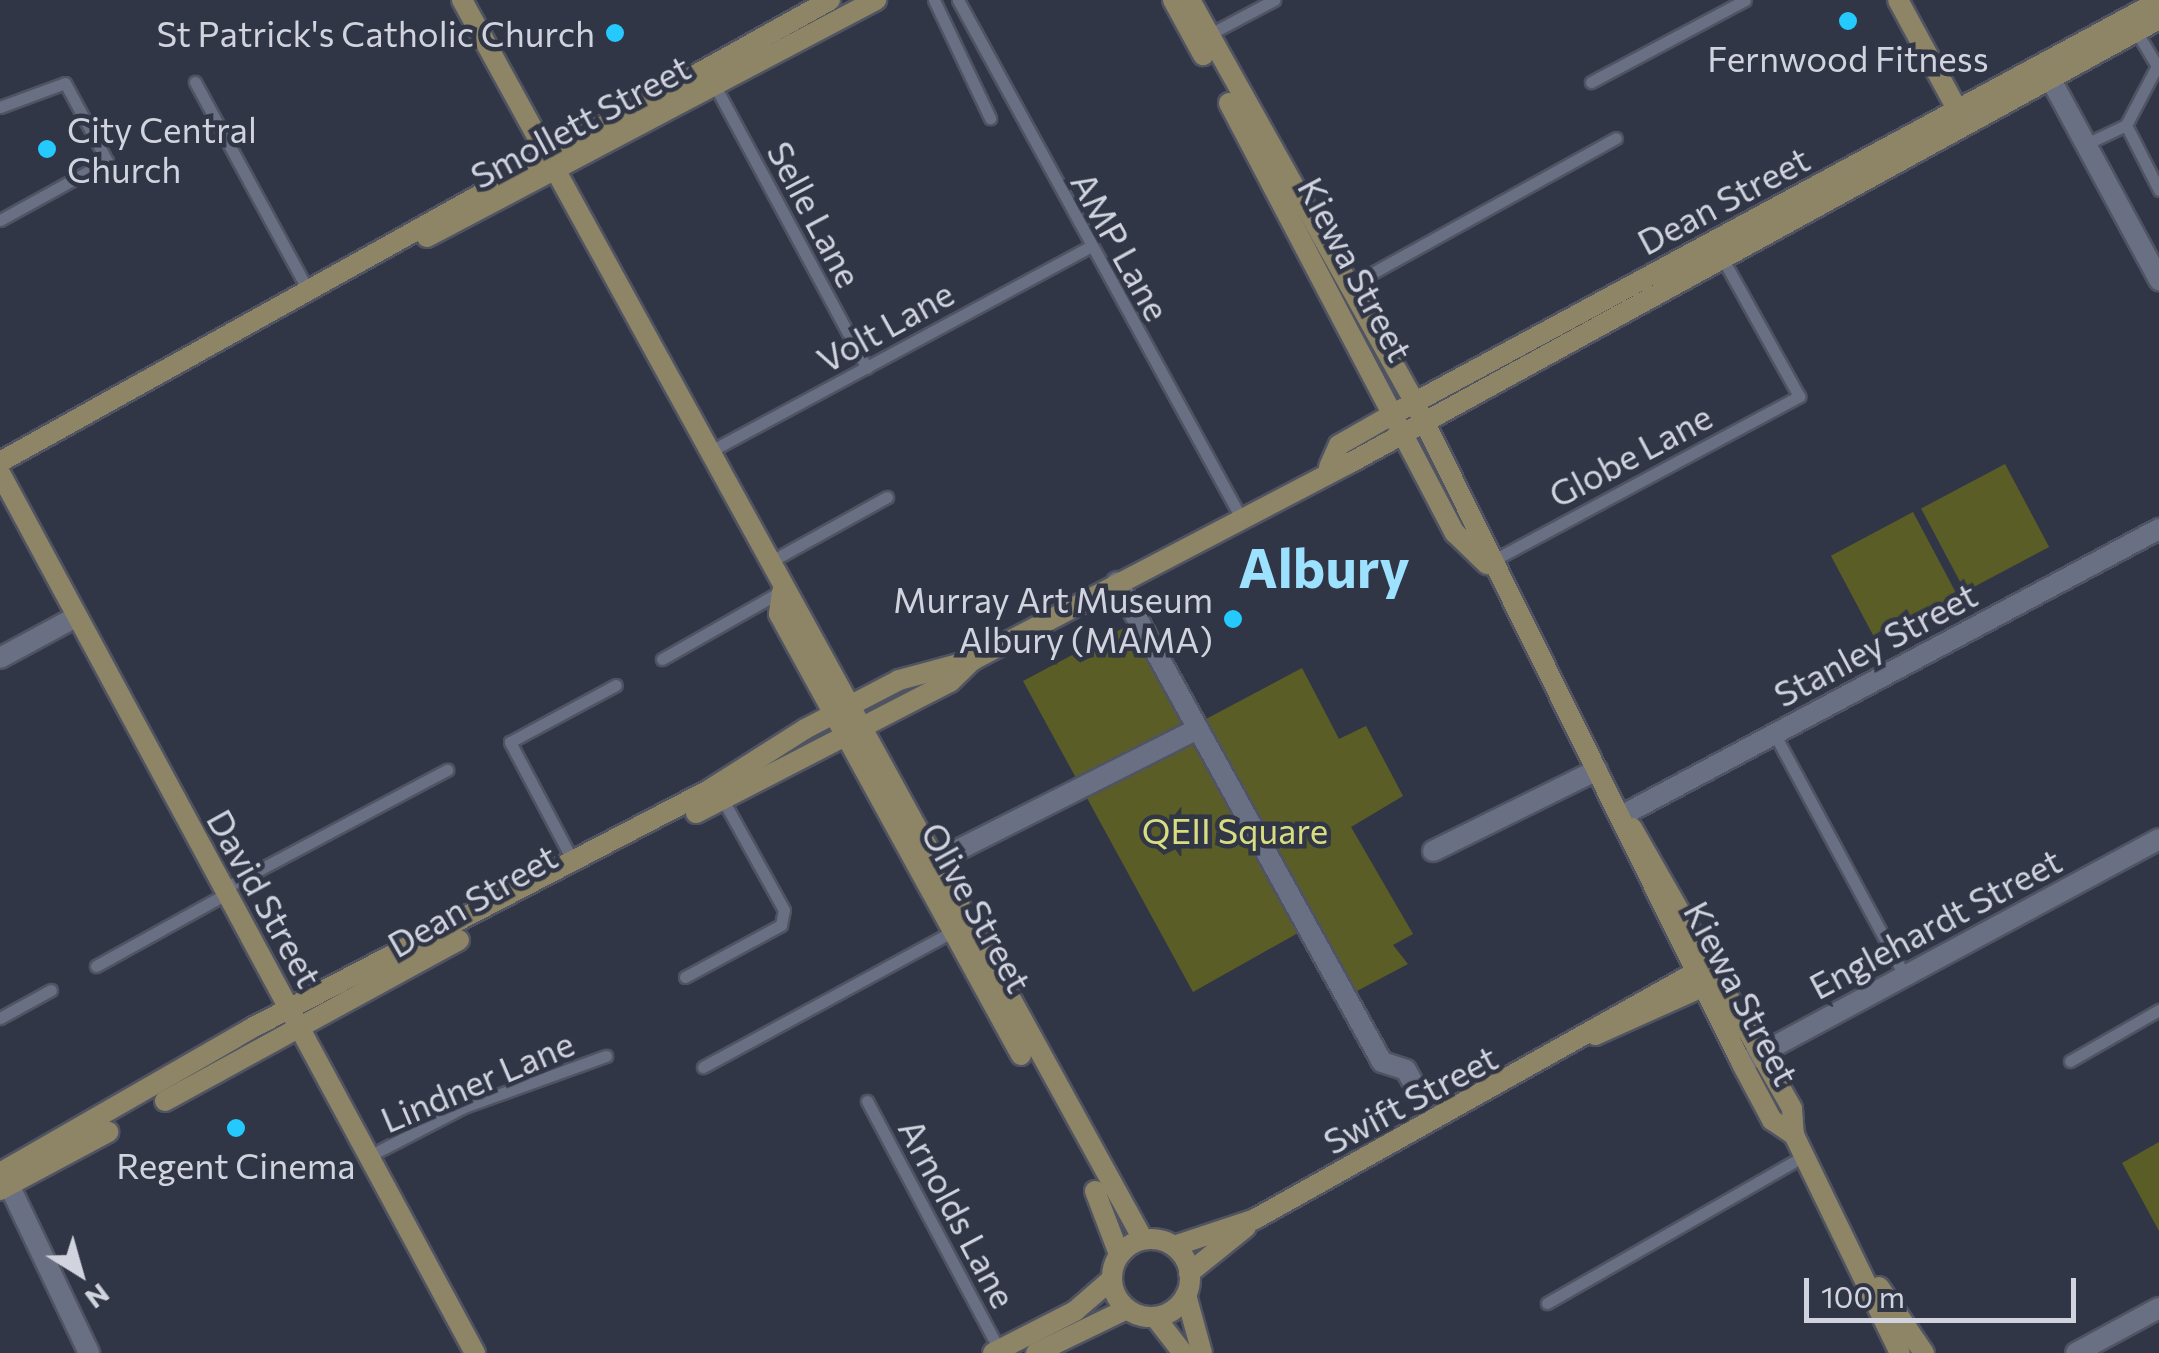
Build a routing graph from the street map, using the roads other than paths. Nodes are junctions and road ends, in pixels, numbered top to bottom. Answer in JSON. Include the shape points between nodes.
{"nodes":[{"id":1,"x":462,"y":0,"type":"edge"},
{"id":2,"x":830,"y":0,"type":"edge"},
{"id":3,"x":876,"y":0,"type":"edge"},
{"id":4,"x":934,"y":0,"type":"edge"},
{"id":5,"x":958,"y":0,"type":"edge"},
{"id":6,"x":1173,"y":0,"type":"edge"},
{"id":7,"x":1190,"y":0,"type":"edge"},
{"id":8,"x":1274,"y":0,"type":"edge"},
{"id":9,"x":1745,"y":0,"type":"edge"},
{"id":10,"x":1898,"y":0,"type":"edge"},
{"id":11,"x":2159,"y":1,"type":"edge"},
{"id":12,"x":2159,"y":19,"type":"edge"},
{"id":13,"x":2136,"y":31,"type":"junction"},
{"id":14,"x":1202,"y":39,"type":"junction"},
{"id":15,"x":2046,"y":72,"type":"junction"},
{"id":16,"x":709,"y":77,"type":"junction"},
{"id":17,"x":196,"y":82,"type":"dead end"},
{"id":18,"x":1591,"y":82,"type":"dead end"},
{"id":19,"x":0,"y":107,"type":"edge"},
{"id":20,"x":1962,"y":117,"type":"junction"},
{"id":21,"x":990,"y":118,"type":"dead end"},
{"id":22,"x":2126,"y":125,"type":"junction"},
{"id":23,"x":1616,"y":138,"type":"dead end"},
{"id":24,"x":2086,"y":144,"type":"junction"},
{"id":25,"x":551,"y":163,"type":"junction"},
{"id":26,"x":2159,"y":190,"type":"edge"},
{"id":27,"x":0,"y":220,"type":"edge"},
{"id":28,"x":1089,"y":247,"type":"junction"},
{"id":29,"x":1721,"y":256,"type":"junction"},
{"id":30,"x":2156,"y":266,"type":"edge"},
{"id":31,"x":1341,"y":290,"type":"junction"},
{"id":32,"x":310,"y":294,"type":"junction"},
{"id":33,"x":867,"y":368,"type":"junction"},
{"id":34,"x":1415,"y":403,"type":"junction"},
{"id":35,"x":1395,"y":413,"type":"junction"},
{"id":36,"x":1422,"y":424,"type":"junction"},
{"id":37,"x":1402,"y":436,"type":"junction"},
{"id":38,"x":707,"y":453,"type":"junction"},
{"id":39,"x":0,"y":462,"type":"edge"},
{"id":40,"x":1329,"y":467,"type":"junction"},
{"id":41,"x":0,"y":473,"type":"edge"},
{"id":42,"x":887,"y":497,"type":"dead end"},
{"id":43,"x":1240,"y":516,"type":"junction"},
{"id":44,"x":2159,"y":530,"type":"edge"},
{"id":45,"x":767,"y":563,"type":"junction"},
{"id":46,"x":1487,"y":564,"type":"junction"},
{"id":47,"x":1117,"y":582,"type":"junction"},
{"id":48,"x":782,"y":592,"type":"junction"},
{"id":49,"x":74,"y":618,"type":"junction"},
{"id":50,"x":0,"y":658,"type":"edge"},
{"id":51,"x":662,"y":659,"type":"dead end"},
{"id":52,"x":973,"y":660,"type":"junction"},
{"id":53,"x":616,"y":685,"type":"dead end"},
{"id":54,"x":843,"y":709,"type":"junction"},
{"id":55,"x":865,"y":726,"type":"junction"},
{"id":56,"x":1197,"y":730,"type":"junction"},
{"id":57,"x":1774,"y":735,"type":"junction"},
{"id":58,"x":845,"y":736,"type":"junction"},
{"id":59,"x":447,"y":770,"type":"dead end"},
{"id":60,"x":1596,"y":770,"type":"junction"},
{"id":61,"x":722,"y":798,"type":"junction"},
{"id":62,"x":1622,"y":816,"type":"junction"},
{"id":63,"x":2159,"y":840,"type":"edge"},
{"id":64,"x":1433,"y":851,"type":"dead end"},
{"id":65,"x":938,"y":860,"type":"junction"},
{"id":66,"x":574,"y":863,"type":"junction"},
{"id":67,"x":225,"y":892,"type":"junction"},
{"id":68,"x":954,"y":931,"type":"junction"},
{"id":69,"x":96,"y":966,"type":"dead end"},
{"id":70,"x":1718,"y":969,"type":"junction"},
{"id":71,"x":1905,"y":976,"type":"junction"},
{"id":72,"x":685,"y":977,"type":"dead end"},
{"id":73,"x":1698,"y":980,"type":"junction"},
{"id":74,"x":50,"y":990,"type":"dead end"},
{"id":75,"x":1001,"y":1003,"type":"junction"},
{"id":76,"x":290,"y":1009,"type":"junction"},
{"id":77,"x":2159,"y":1010,"type":"edge"},
{"id":78,"x":0,"y":1018,"type":"edge"},
{"id":79,"x":302,"y":1033,"type":"junction"},
{"id":80,"x":1763,"y":1053,"type":"junction"},
{"id":81,"x":606,"y":1056,"type":"dead end"},
{"id":82,"x":2070,"y":1060,"type":"dead end"},
{"id":83,"x":1742,"y":1064,"type":"junction"},
{"id":84,"x":703,"y":1067,"type":"dead end"},
{"id":85,"x":1419,"y":1093,"type":"dead end"},
{"id":86,"x":868,"y":1101,"type":"dead end"},
{"id":87,"x":1794,"y":1135,"type":"junction"},
{"id":88,"x":1805,"y":1155,"type":"junction"},
{"id":89,"x":369,"y":1156,"type":"junction"},
{"id":90,"x":5,"y":1176,"type":"edge"},
{"id":91,"x":0,"y":1207,"type":"edge"},
{"id":92,"x":1255,"y":1219,"type":"junction"},
{"id":93,"x":23,"y":1228,"type":"junction"},
{"id":94,"x":1143,"y":1239,"type":"junction"},
{"id":95,"x":1174,"y":1246,"type":"junction"},
{"id":96,"x":1119,"y":1254,"type":"junction"},
{"id":97,"x":1189,"y":1272,"type":"junction"},
{"id":98,"x":1112,"y":1278,"type":"junction"},
{"id":99,"x":1871,"y":1278,"type":"junction"},
{"id":100,"x":1186,"y":1295,"type":"junction"},
{"id":101,"x":1547,"y":1303,"type":"dead end"},
{"id":102,"x":2159,"y":1308,"type":"edge"},
{"id":103,"x":1127,"y":1310,"type":"junction"},
{"id":104,"x":1155,"y":1317,"type":"junction"},
{"id":105,"x":474,"y":1352,"type":"edge"},
{"id":106,"x":998,"y":1352,"type":"edge"},
{"id":107,"x":89,"y":1353,"type":"edge"},
{"id":108,"x":1036,"y":1353,"type":"edge"},
{"id":109,"x":1183,"y":1353,"type":"edge"},
{"id":110,"x":1202,"y":1353,"type":"edge"},
{"id":111,"x":1900,"y":1353,"type":"edge"},
{"id":112,"x":1924,"y":1353,"type":"edge"},
{"id":113,"x":2076,"y":1353,"type":"edge"}],
"edges":[{"from":1,"to":25,"type":"street","name":"Olive Street"},
{"from":2,"to":16,"type":"street","name":"Smollett Street"},
{"from":3,"to":16,"type":"street","name":"Smollett Street"},
{"from":4,"to":21,"type":"lane"},
{"from":5,"to":28,"type":"lane","name":"AMP Lane"},
{"from":6,"to":14,"type":"street","name":"Kiewa Street"},
{"from":7,"to":14,"type":"street","name":"Kiewa Street"},
{"from":8,"to":14,"type":"lane"},
{"from":9,"to":18,"type":"lane"},
{"from":10,"to":20,"type":"street"},
{"from":11,"to":15,"type":"street","name":"Dean Street"},
{"from":12,"to":13,"type":"street","name":"Dean Street"},
{"from":13,"to":15,"type":"street","name":"Dean Street"},
{"from":13,"to":22,"type":"lane","via":[[2157,66]]},
{"from":14,"to":31,"type":"street","name":"Kiewa Street"},
{"from":15,"to":20,"type":"street","name":"Dean Street"},
{"from":15,"to":24,"type":"street"},
{"from":16,"to":25,"type":"street","name":"Smollett Street"},
{"from":16,"to":33,"type":"lane","name":"Selle Lane"},
{"from":17,"to":32,"type":"lane"},
{"from":19,"to":27,"type":"lane","via":[[65,83],[108,161]]},
{"from":20,"to":29,"type":"street","name":"Dean Street"},
{"from":20,"to":34,"type":"street","name":"Dean Street"},
{"from":22,"to":24,"type":"lane"},
{"from":22,"to":26,"type":"lane"},
{"from":23,"to":31,"type":"lane"},
{"from":24,"to":30,"type":"street"},
{"from":25,"to":32,"type":"street","name":"Smollett Street"},
{"from":25,"to":38,"type":"street","name":"Olive Street"},
{"from":28,"to":33,"type":"lane","name":"Volt Lane"},
{"from":28,"to":43,"type":"lane","name":"AMP Lane"},
{"from":29,"to":36,"type":"street","name":"Dean Street"},
{"from":29,"to":46,"type":"lane","name":"Globe Lane","via":[[1799,396]]},
{"from":31,"to":34,"type":"street","name":"Kiewa Street"},
{"from":31,"to":35,"type":"street","name":"Kiewa Street"},
{"from":32,"to":39,"type":"street","name":"Smollett Street"},
{"from":33,"to":38,"type":"lane","name":"Volt Lane"},
{"from":34,"to":35,"type":"street","name":"Dean Street"},
{"from":34,"to":36,"type":"street","name":"Kiewa Street"},
{"from":35,"to":37,"type":"street","name":"Kiewa Street"},
{"from":35,"to":40,"type":"street","name":"Dean Street","via":[[1339,445]]},
{"from":36,"to":37,"type":"street","name":"Dean Street"},
{"from":36,"to":46,"type":"street","name":"Kiewa Street"},
{"from":37,"to":40,"type":"street","name":"Dean Street"},
{"from":37,"to":46,"type":"street","name":"Kiewa Street","via":[[1455,534]]},
{"from":38,"to":45,"type":"street","name":"Olive Street"},
{"from":40,"to":43,"type":"street","name":"Dean Street"},
{"from":41,"to":49,"type":"street","name":"David Street"},
{"from":42,"to":45,"type":"lane"},
{"from":43,"to":47,"type":"street","name":"Dean Street"},
{"from":44,"to":57,"type":"street","name":"Stanley Street"},
{"from":45,"to":48,"type":"street","name":"Olive Street"},
{"from":46,"to":60,"type":"street","name":"Kiewa Street"},
{"from":47,"to":52,"type":"street","name":"Dean Street"},
{"from":47,"to":56,"type":"street"},
{"from":48,"to":51,"type":"lane"},
{"from":48,"to":54,"type":"street","name":"Olive Street"},
{"from":49,"to":50,"type":"street"},
{"from":49,"to":67,"type":"street","name":"David Street"},
{"from":52,"to":54,"type":"street","name":"Dean Street"},
{"from":52,"to":55,"type":"street","name":"Dean Street"},
{"from":53,"to":66,"type":"lane","via":[[510,742]]},
{"from":54,"to":55,"type":"street","name":"Olive Street"},
{"from":54,"to":58,"type":"street","name":"Olive Street"},
{"from":54,"to":66,"type":"street","name":"Dean Street"},
{"from":55,"to":58,"type":"street","name":"Dean Street"},
{"from":55,"to":65,"type":"street","name":"Olive Street"},
{"from":56,"to":65,"type":"street"},
{"from":56,"to":85,"type":"street","via":[[1382,1062],[1406,1070]]},
{"from":57,"to":62,"type":"street","name":"Stanley Street"},
{"from":57,"to":71,"type":"lane"},
{"from":58,"to":61,"type":"street","name":"Dean Street"},
{"from":58,"to":68,"type":"street","name":"Olive Street"},
{"from":59,"to":67,"type":"lane"},
{"from":60,"to":62,"type":"street","name":"Kiewa Street"},
{"from":60,"to":64,"type":"street"},
{"from":61,"to":72,"type":"lane","via":[[784,910],[782,925]]},
{"from":61,"to":79,"type":"street","name":"Dean Street"},
{"from":62,"to":70,"type":"street","name":"Kiewa Street"},
{"from":62,"to":73,"type":"street","name":"Kiewa Street"},
{"from":63,"to":71,"type":"street","name":"Englehardt Street"},
{"from":65,"to":75,"type":"street","name":"Olive Street"},
{"from":66,"to":76,"type":"street","name":"Dean Street"},
{"from":67,"to":69,"type":"lane"},
{"from":67,"to":76,"type":"street","name":"David Street"},
{"from":68,"to":75,"type":"street","name":"Olive Street"},
{"from":68,"to":84,"type":"lane"},
{"from":70,"to":73,"type":"street","name":"Swift Street"},
{"from":70,"to":80,"type":"street","name":"Kiewa Street"},
{"from":71,"to":80,"type":"street","name":"Englehardt Street"},
{"from":73,"to":83,"type":"street","name":"Kiewa Street"},
{"from":73,"to":92,"type":"street","name":"Swift Street"},
{"from":74,"to":78,"type":"lane"},
{"from":75,"to":94,"type":"street","name":"Olive Street"},
{"from":75,"to":96,"type":"street","name":"Olive Street","via":[[1104,1208]]},
{"from":76,"to":79,"type":"street","name":"David Street"},
{"from":76,"to":90,"type":"street","name":"Dean Street"},
{"from":77,"to":82,"type":"lane"},
{"from":79,"to":89,"type":"street","name":"David Street"},
{"from":79,"to":90,"type":"street","name":"Dean Street"},
{"from":80,"to":83,"type":"street","name":"Englehardt Street"},
{"from":80,"to":87,"type":"street","name":"Kiewa Street","via":[[1792,1108]]},
{"from":81,"to":89,"type":"lane","name":"Lindner Lane","via":[[464,1107]]},
{"from":83,"to":87,"type":"street","name":"Kiewa Street","via":[[1772,1120]]},
{"from":86,"to":106,"type":"lane","name":"Arnolds Lane"},
{"from":87,"to":88,"type":"street","name":"Kiewa Street"},
{"from":88,"to":99,"type":"street","name":"Kiewa Street"},
{"from":88,"to":101,"type":"lane"},
{"from":89,"to":105,"type":"street","name":"David Street"},
{"from":90,"to":93,"type":"street"},
{"from":91,"to":93,"type":"street"},
{"from":92,"to":95,"type":"street","name":"Swift Street"},
{"from":92,"to":97,"type":"street","name":"Swift Street"},
{"from":93,"to":107,"type":"street"},
{"from":94,"to":95,"type":"street"},
{"from":94,"to":96,"type":"street"},
{"from":95,"to":97,"type":"street"},
{"from":96,"to":98,"type":"street"},
{"from":97,"to":100,"type":"street"},
{"from":98,"to":103,"type":"street"},
{"from":98,"to":106,"type":"street","via":[[1075,1311]]},
{"from":99,"to":111,"type":"street","name":"Kiewa Street"},
{"from":99,"to":112,"type":"street","name":"Kiewa Street"},
{"from":100,"to":104,"type":"street"},
{"from":100,"to":110,"type":"street"},
{"from":102,"to":113,"type":"street"},
{"from":103,"to":104,"type":"street"},
{"from":103,"to":108,"type":"street"},
{"from":104,"to":109,"type":"street"}]}
